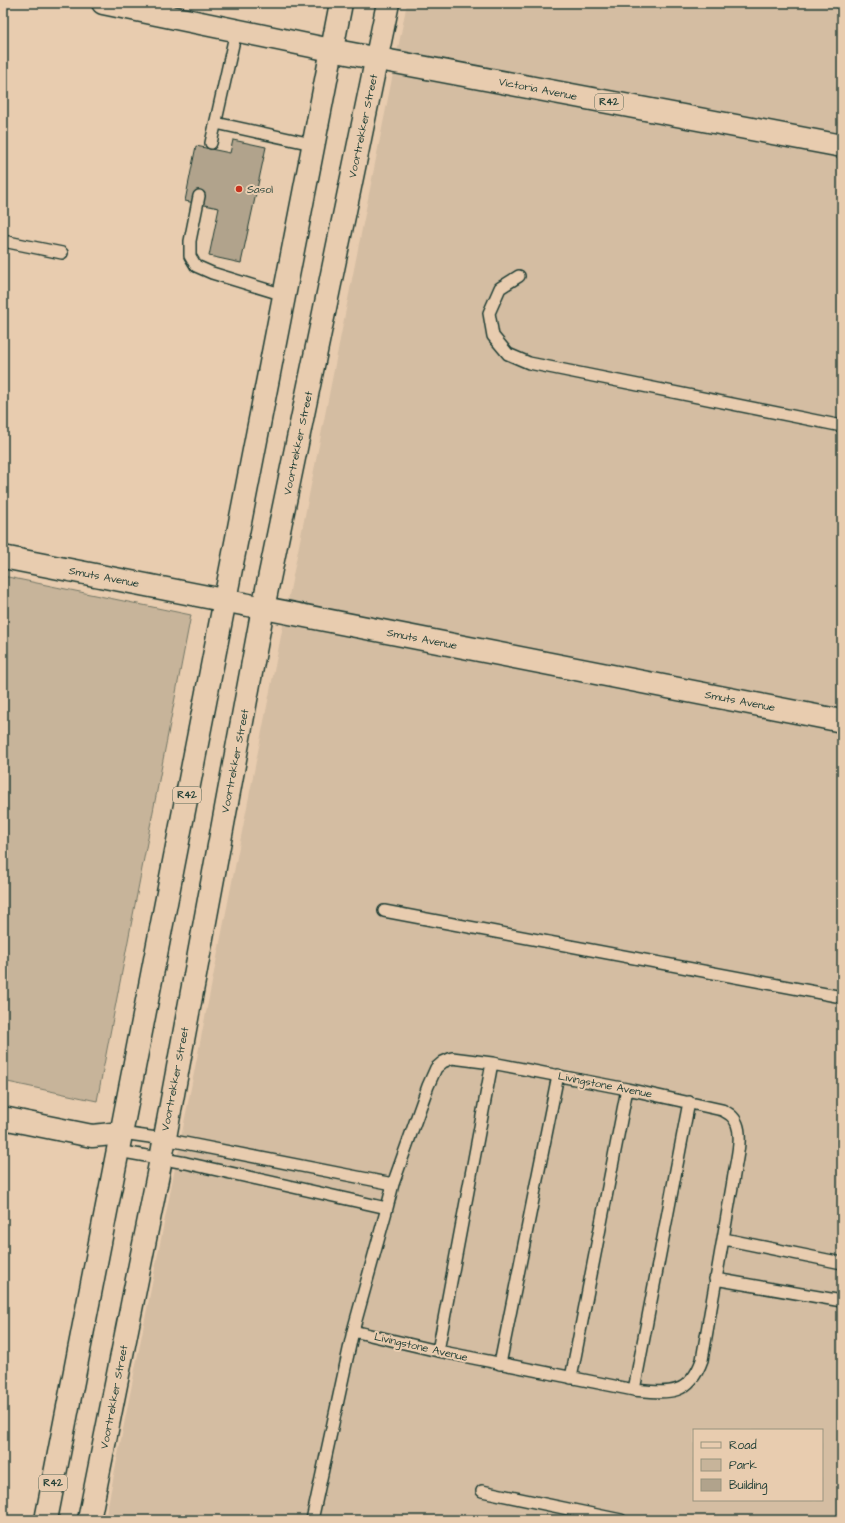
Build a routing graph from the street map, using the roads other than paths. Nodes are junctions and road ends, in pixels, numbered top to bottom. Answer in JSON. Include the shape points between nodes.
{"nodes":[{"id":1,"x":103,"y":3,"type":"edge"},
{"id":2,"x":341,"y":3,"type":"edge"},
{"id":3,"x":388,"y":3,"type":"edge"},
{"id":4,"x":236,"y":31,"type":"junction"},
{"id":5,"x":331,"y":50,"type":"junction"},
{"id":6,"x":376,"y":59,"type":"junction"},
{"id":7,"x":216,"y":123,"type":"junction"},
{"id":8,"x":211,"y":143,"type":"dead end"},
{"id":9,"x":312,"y":144,"type":"junction"},
{"id":10,"x":842,"y":146,"type":"edge"},
{"id":11,"x":200,"y":196,"type":"dead end"},
{"id":12,"x":3,"y":241,"type":"edge"},
{"id":13,"x":62,"y":253,"type":"dead end"},
{"id":14,"x":519,"y":276,"type":"dead end"},
{"id":15,"x":284,"y":295,"type":"junction"},
{"id":16,"x":842,"y":426,"type":"edge"},
{"id":17,"x":3,"y":557,"type":"edge"},
{"id":18,"x":225,"y":601,"type":"junction"},
{"id":19,"x":264,"y":608,"type":"junction"},
{"id":20,"x":842,"y":721,"type":"edge"},
{"id":21,"x":384,"y":911,"type":"dead end"},
{"id":22,"x":842,"y":997,"type":"edge"},
{"id":23,"x":492,"y":1063,"type":"junction"},
{"id":24,"x":558,"y":1076,"type":"junction"},
{"id":25,"x":627,"y":1089,"type":"junction"},
{"id":26,"x":689,"y":1102,"type":"junction"},
{"id":27,"x":3,"y":1118,"type":"edge"},
{"id":28,"x":120,"y":1142,"type":"junction"},
{"id":29,"x":163,"y":1149,"type":"junction"},
{"id":30,"x":392,"y":1184,"type":"junction"},
{"id":31,"x":387,"y":1208,"type":"junction"},
{"id":32,"x":724,"y":1239,"type":"junction"},
{"id":33,"x":842,"y":1263,"type":"edge"},
{"id":34,"x":715,"y":1279,"type":"junction"},
{"id":35,"x":842,"y":1301,"type":"edge"},
{"id":36,"x":353,"y":1331,"type":"junction"},
{"id":37,"x":438,"y":1351,"type":"junction"},
{"id":38,"x":500,"y":1364,"type":"junction"},
{"id":39,"x":571,"y":1378,"type":"junction"},
{"id":40,"x":634,"y":1390,"type":"junction"},
{"id":41,"x":482,"y":1491,"type":"dead end"},
{"id":42,"x":46,"y":1520,"type":"edge"},
{"id":43,"x":89,"y":1520,"type":"edge"},
{"id":44,"x":312,"y":1520,"type":"edge"},
{"id":45,"x":621,"y":1520,"type":"edge"}],
"edges":[{"from":1,"to":4,"type":"main road"},
{"from":2,"to":5,"type":"main road"},
{"from":3,"to":6,"type":"main road","name":"Voortrekker Street"},
{"from":4,"to":5,"type":"main road"},
{"from":4,"to":7,"type":"lane"},
{"from":5,"to":6,"type":"main road","number":"R42"},
{"from":5,"to":9,"type":"main road","number":"R42"},
{"from":6,"to":10,"type":"main road","name":"Victoria Avenue","number":"R42"},
{"from":6,"to":19,"type":"main road","name":"Voortrekker Street"},
{"from":7,"to":8,"type":"lane"},
{"from":7,"to":9,"type":"lane"},
{"from":9,"to":15,"type":"main road","number":"R42"},
{"from":11,"to":15,"type":"lane","via":[[190,241],[190,256],[196,266]]},
{"from":12,"to":13,"type":"lane"},
{"from":14,"to":16,"type":"lane","via":[[500,288],[489,313],[493,336],[508,354],[529,362]]},
{"from":15,"to":18,"type":"main road","number":"R42"},
{"from":17,"to":18,"type":"main road","name":"Smuts Avenue"},
{"from":18,"to":19,"type":"main road","name":"Smuts Avenue"},
{"from":18,"to":28,"type":"main road","number":"R42"},
{"from":19,"to":20,"type":"main road","name":"Smuts Avenue"},
{"from":19,"to":29,"type":"main road","name":"Voortrekker Street"},
{"from":21,"to":22,"type":"lane"},
{"from":23,"to":24,"type":"lane","name":"Livingstone Avenue"},
{"from":23,"to":30,"type":"lane","name":"Livingstone Avenue","via":[[452,1058],[436,1068]]},
{"from":23,"to":37,"type":"lane"},
{"from":24,"to":25,"type":"lane","name":"Livingstone Avenue"},
{"from":24,"to":38,"type":"lane"},
{"from":25,"to":26,"type":"lane","name":"Livingstone Avenue"},
{"from":25,"to":39,"type":"lane"},
{"from":26,"to":32,"type":"lane","name":"Livingstone Avenue","via":[[722,1110],[732,1116],[737,1124],[738,1144]]},
{"from":26,"to":40,"type":"lane"},
{"from":27,"to":28,"type":"main road"},
{"from":28,"to":29,"type":"lane"},
{"from":28,"to":29,"type":"lane"},
{"from":28,"to":42,"type":"main road","number":"R42"},
{"from":29,"to":30,"type":"lane"},
{"from":29,"to":31,"type":"lane","via":[[186,1163]]},
{"from":29,"to":43,"type":"main road","name":"Voortrekker Street"},
{"from":30,"to":31,"type":"lane","name":"Livingstone Avenue"},
{"from":31,"to":36,"type":"lane","name":"Livingstone Avenue"},
{"from":32,"to":33,"type":"lane"},
{"from":32,"to":34,"type":"lane","name":"Livingstone Avenue"},
{"from":34,"to":35,"type":"lane"},
{"from":34,"to":40,"type":"lane","name":"Livingstone Avenue","via":[[702,1360],[692,1379],[684,1386],[662,1393]]},
{"from":36,"to":37,"type":"lane","name":"Livingstone Avenue"},
{"from":36,"to":44,"type":"lane","name":"Livingstone Avenue"},
{"from":37,"to":38,"type":"lane","name":"Livingstone Avenue"},
{"from":38,"to":39,"type":"lane","name":"Livingstone Avenue"},
{"from":39,"to":40,"type":"lane","name":"Livingstone Avenue"},
{"from":41,"to":45,"type":"lane"}]}
